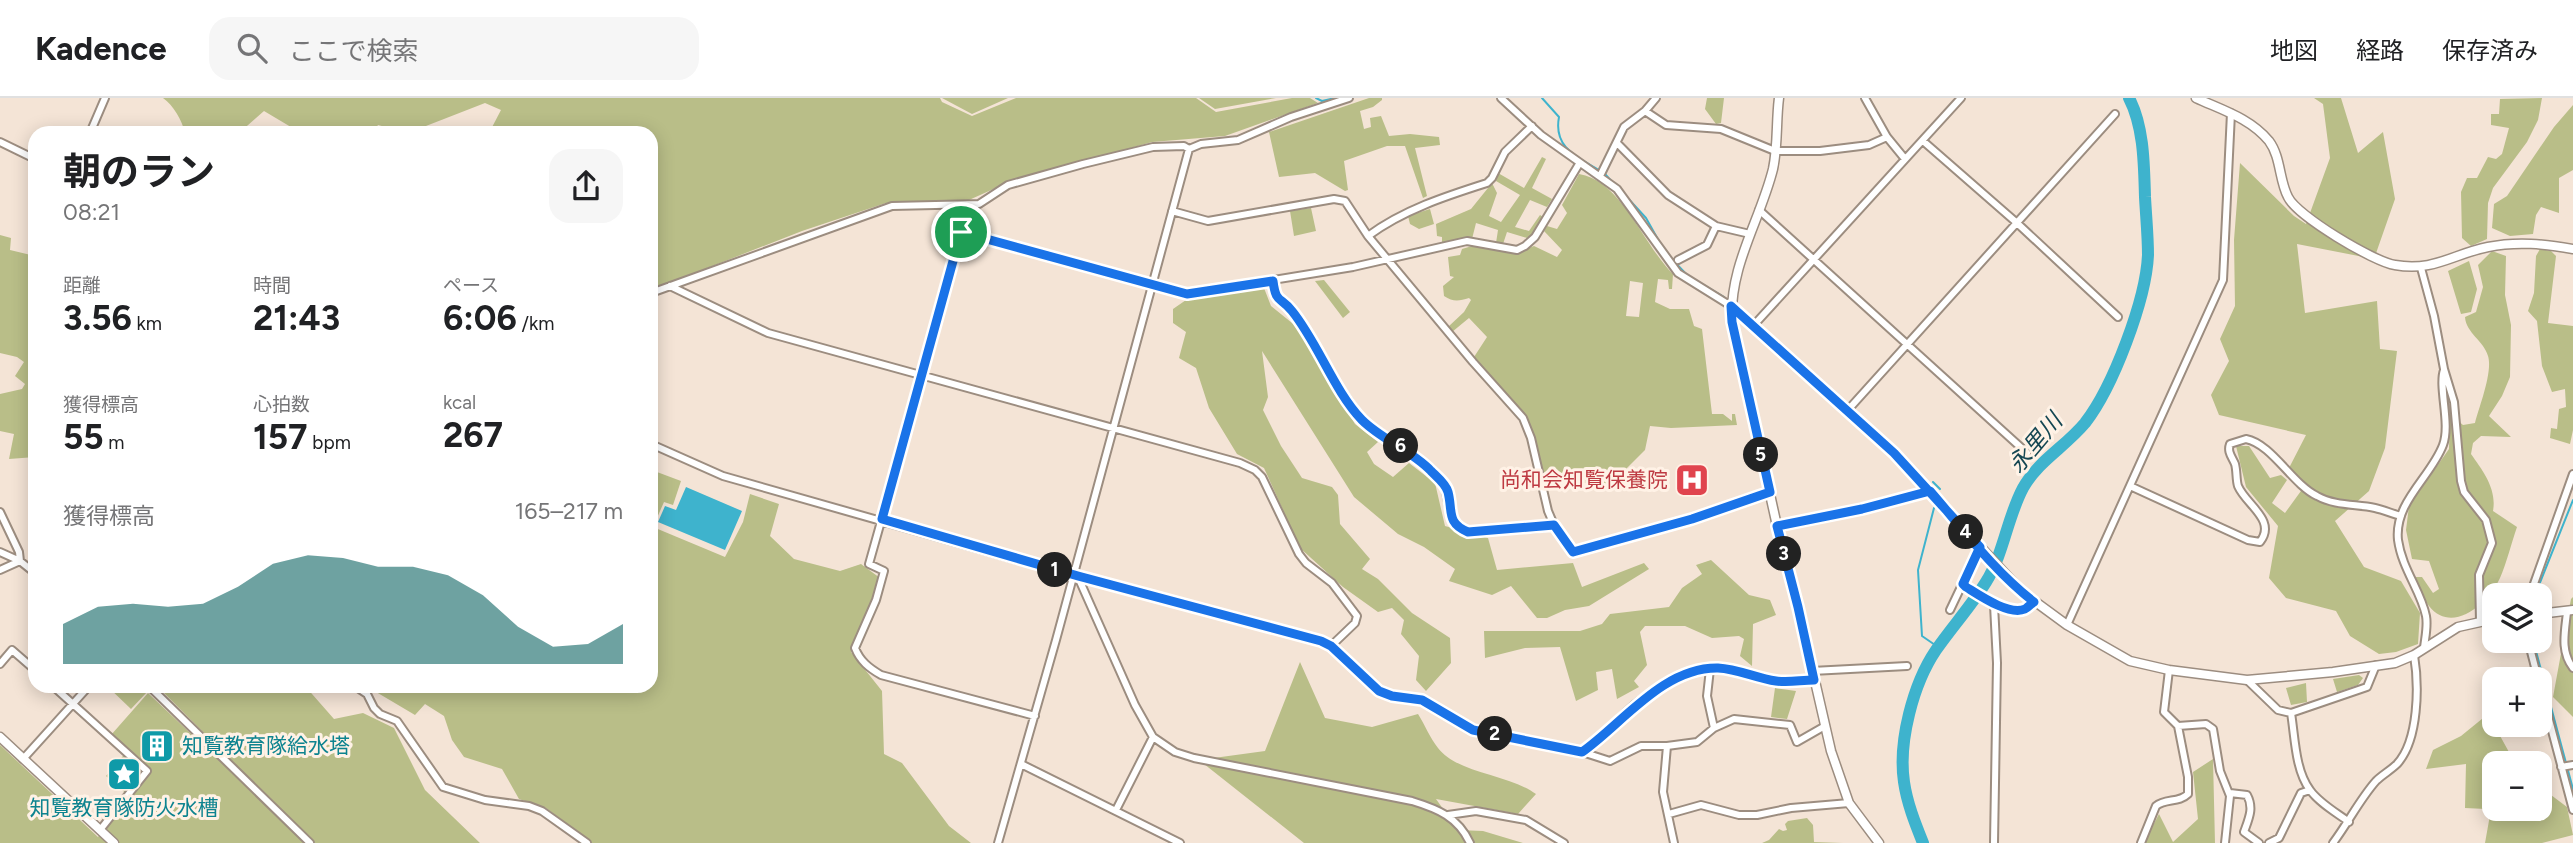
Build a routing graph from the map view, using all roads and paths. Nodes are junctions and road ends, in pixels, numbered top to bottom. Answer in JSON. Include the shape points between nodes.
{"nodes":[{"id":1,"x":105,"y":98,"type":"edge"},
{"id":2,"x":1349,"y":98,"type":"edge"},
{"id":3,"x":1501,"y":98,"type":"edge"},
{"id":4,"x":1656,"y":98,"type":"edge"},
{"id":5,"x":1779,"y":98,"type":"edge"},
{"id":6,"x":1865,"y":98,"type":"edge"},
{"id":7,"x":1961,"y":98,"type":"edge"},
{"id":8,"x":2196,"y":98,"type":"edge"},
{"id":9,"x":1645,"y":111,"type":"junction"},
{"id":10,"x":2231,"y":113,"type":"junction"},
{"id":11,"x":2115,"y":114,"type":"dead end"},
{"id":12,"x":93,"y":126,"type":"edge"},
{"id":13,"x":1532,"y":126,"type":"junction"},
{"id":14,"x":1887,"y":136,"type":"junction"},
{"id":15,"x":1923,"y":141,"type":"junction"},
{"id":16,"x":0,"y":142,"type":"edge"},
{"id":17,"x":1617,"y":143,"type":"junction"},
{"id":18,"x":1189,"y":149,"type":"junction"},
{"id":19,"x":1775,"y":151,"type":"junction"},
{"id":20,"x":28,"y":156,"type":"edge"},
{"id":21,"x":1905,"y":159,"type":"junction"},
{"id":22,"x":1579,"y":164,"type":"junction"},
{"id":23,"x":1602,"y":173,"type":"junction"},
{"id":24,"x":970,"y":205,"type":"junction"},
{"id":25,"x":1758,"y":209,"type":"junction"},
{"id":26,"x":1172,"y":211,"type":"junction"},
{"id":27,"x":2017,"y":223,"type":"junction"},
{"id":28,"x":1716,"y":226,"type":"junction"},
{"id":29,"x":961,"y":232,"type":"junction"},
{"id":30,"x":1750,"y":234,"type":"junction"},
{"id":31,"x":1368,"y":236,"type":"junction"},
{"id":32,"x":2573,"y":249,"type":"edge"},
{"id":33,"x":1385,"y":259,"type":"junction"},
{"id":34,"x":1678,"y":260,"type":"dead end"},
{"id":35,"x":1814,"y":261,"type":"junction"},
{"id":36,"x":2421,"y":268,"type":"junction"},
{"id":37,"x":1273,"y":281,"type":"junction"},
{"id":38,"x":1151,"y":285,"type":"junction"},
{"id":39,"x":670,"y":286,"type":"junction"},
{"id":40,"x":658,"y":290,"type":"edge"},
{"id":41,"x":1731,"y":306,"type":"junction"},
{"id":42,"x":2118,"y":317,"type":"dead end"},
{"id":43,"x":1754,"y":325,"type":"junction"},
{"id":44,"x":1906,"y":344,"type":"junction"},
{"id":45,"x":2444,"y":369,"type":"junction"},
{"id":46,"x":922,"y":376,"type":"junction"},
{"id":47,"x":1847,"y":411,"type":"junction"},
{"id":48,"x":1112,"y":428,"type":"junction"},
{"id":49,"x":658,"y":447,"type":"edge"},
{"id":50,"x":2027,"y":453,"type":"dead end"},
{"id":51,"x":2573,"y":474,"type":"edge"},
{"id":52,"x":2130,"y":486,"type":"junction"},
{"id":53,"x":1930,"y":491,"type":"junction"},
{"id":54,"x":1770,"y":492,"type":"junction"},
{"id":55,"x":0,"y":512,"type":"edge"},
{"id":56,"x":2401,"y":516,"type":"junction"},
{"id":57,"x":882,"y":519,"type":"junction"},
{"id":58,"x":1554,"y":525,"type":"junction"},
{"id":59,"x":1777,"y":526,"type":"junction"},
{"id":60,"x":1982,"y":549,"type":"junction"},
{"id":61,"x":0,"y":552,"type":"edge"},
{"id":62,"x":20,"y":561,"type":"junction"},
{"id":63,"x":28,"y":567,"type":"edge"},
{"id":64,"x":0,"y":570,"type":"edge"},
{"id":65,"x":1076,"y":576,"type":"junction"},
{"id":66,"x":2534,"y":583,"type":"edge"},
{"id":67,"x":1964,"y":585,"type":"junction"},
{"id":68,"x":2034,"y":602,"type":"junction"},
{"id":69,"x":1994,"y":605,"type":"junction"},
{"id":70,"x":1951,"y":610,"type":"dead end"},
{"id":71,"x":2570,"y":611,"type":"edge"},
{"id":72,"x":2552,"y":613,"type":"edge"},
{"id":73,"x":2480,"y":621,"type":"joint"},
{"id":74,"x":2067,"y":625,"type":"junction"},
{"id":75,"x":1331,"y":646,"type":"junction"},
{"id":76,"x":2424,"y":648,"type":"junction"},
{"id":77,"x":2414,"y":655,"type":"junction"},
{"id":78,"x":0,"y":664,"type":"edge"},
{"id":79,"x":28,"y":664,"type":"edge"},
{"id":80,"x":2376,"y":665,"type":"junction"},
{"id":81,"x":1907,"y":666,"type":"dead end"},
{"id":82,"x":2573,"y":668,"type":"edge"},
{"id":83,"x":1710,"y":669,"type":"junction"},
{"id":84,"x":2169,"y":670,"type":"junction"},
{"id":85,"x":1813,"y":675,"type":"junction"},
{"id":86,"x":2247,"y":680,"type":"junction"},
{"id":87,"x":60,"y":693,"type":"edge"},
{"id":88,"x":83,"y":693,"type":"edge"},
{"id":89,"x":156,"y":693,"type":"edge"},
{"id":90,"x":366,"y":693,"type":"edge"},
{"id":91,"x":73,"y":704,"type":"junction"},
{"id":92,"x":2291,"y":713,"type":"junction"},
{"id":93,"x":1035,"y":716,"type":"junction"},
{"id":94,"x":2552,"y":720,"type":"edge"},
{"id":95,"x":1825,"y":726,"type":"junction"},
{"id":96,"x":2178,"y":726,"type":"junction"},
{"id":97,"x":1714,"y":728,"type":"junction"},
{"id":98,"x":0,"y":737,"type":"edge"},
{"id":99,"x":1153,"y":737,"type":"junction"},
{"id":100,"x":1667,"y":746,"type":"junction"},
{"id":101,"x":1582,"y":752,"type":"junction"},
{"id":102,"x":23,"y":759,"type":"junction"},
{"id":103,"x":1021,"y":764,"type":"junction"},
{"id":104,"x":2567,"y":766,"type":"edge"},
{"id":105,"x":2310,"y":790,"type":"junction"},
{"id":106,"x":2230,"y":793,"type":"junction"},
{"id":107,"x":1849,"y":803,"type":"junction"},
{"id":108,"x":1116,"y":810,"type":"junction"},
{"id":109,"x":2573,"y":810,"type":"edge"},
{"id":110,"x":1669,"y":814,"type":"junction"},
{"id":111,"x":1448,"y":815,"type":"junction"},
{"id":112,"x":2349,"y":822,"type":"junction"},
{"id":113,"x":100,"y":830,"type":"junction"},
{"id":114,"x":114,"y":843,"type":"edge"},
{"id":115,"x":310,"y":843,"type":"edge"},
{"id":116,"x":587,"y":843,"type":"edge"},
{"id":117,"x":998,"y":843,"type":"edge"},
{"id":118,"x":1180,"y":843,"type":"edge"},
{"id":119,"x":1470,"y":843,"type":"edge"},
{"id":120,"x":1564,"y":843,"type":"edge"},
{"id":121,"x":1674,"y":843,"type":"edge"},
{"id":122,"x":1879,"y":843,"type":"edge"},
{"id":123,"x":1994,"y":843,"type":"edge"},
{"id":124,"x":2141,"y":843,"type":"edge"},
{"id":125,"x":2225,"y":843,"type":"edge"},
{"id":126,"x":2259,"y":843,"type":"edge"},
{"id":127,"x":2269,"y":843,"type":"edge"},
{"id":128,"x":2333,"y":843,"type":"edge"}],
"edges":[{"from":1,"to":12,"type":"street"},
{"from":2,"to":18,"type":"street","via":[[1238,140]]},
{"from":3,"to":13,"type":"street"},
{"from":4,"to":9,"type":"street"},
{"from":5,"to":19,"type":"street"},
{"from":6,"to":14,"type":"street"},
{"from":7,"to":15,"type":"street"},
{"from":8,"to":10,"type":"street"},
{"from":9,"to":17,"type":"street","via":[[1625,127]]},
{"from":9,"to":19,"type":"street","via":[[1666,125],[1721,129]]},
{"from":10,"to":36,"type":"street","via":[[2269,142],[2288,199],[2313,222],[2392,265]]},
{"from":10,"to":52,"type":"street","via":[[2223,280]]},
{"from":11,"to":27,"type":"street"},
{"from":13,"to":22,"type":"street"},
{"from":13,"to":31,"type":"street","via":[[1505,152],[1487,183],[1427,204]]},
{"from":14,"to":19,"type":"street","via":[[1868,145]]},
{"from":14,"to":21,"type":"street"},
{"from":15,"to":21,"type":"street"},
{"from":15,"to":27,"type":"street"},
{"from":16,"to":20,"type":"street"},
{"from":17,"to":23,"type":"street"},
{"from":17,"to":28,"type":"street","via":[[1668,195]]},
{"from":18,"to":24,"type":"street","via":[[1153,147],[1083,163],[1009,185]]},
{"from":18,"to":26,"type":"street"},
{"from":19,"to":25,"type":"street"},
{"from":21,"to":35,"type":"street"},
{"from":22,"to":23,"type":"street"},
{"from":22,"to":33,"type":"street","via":[[1535,237],[1517,250],[1467,241]]},
{"from":23,"to":41,"type":"street","via":[[1678,273]]},
{"from":24,"to":29,"type":"street"},
{"from":24,"to":39,"type":"street","via":[[892,206]]},
{"from":25,"to":30,"type":"street"},
{"from":25,"to":35,"type":"street"},
{"from":26,"to":31,"type":"street","via":[[1208,221],[1334,199],[1345,201]]},
{"from":26,"to":38,"type":"street"},
{"from":27,"to":42,"type":"street"},
{"from":27,"to":44,"type":"street"},
{"from":28,"to":30,"type":"street"},
{"from":28,"to":34,"type":"street","via":[[1707,245]]},
{"from":29,"to":38,"type":"street"},
{"from":29,"to":46,"type":"street"},
{"from":30,"to":41,"type":"street"},
{"from":31,"to":33,"type":"street"},
{"from":32,"to":36,"type":"street","via":[[2505,244]]},
{"from":33,"to":37,"type":"street"},
{"from":33,"to":58,"type":"street","via":[[1523,418]]},
{"from":35,"to":43,"type":"street"},
{"from":35,"to":44,"type":"street"},
{"from":36,"to":45,"type":"street"},
{"from":37,"to":38,"type":"street","via":[[1187,294]]},
{"from":37,"to":58,"type":"street","via":[[1276,297],[1292,312],[1362,420],[1410,453],[1445,486],[1450,513],[1459,528],[1468,532]]},
{"from":38,"to":48,"type":"street"},
{"from":39,"to":40,"type":"street"},
{"from":39,"to":46,"type":"street","via":[[768,333]]},
{"from":41,"to":43,"type":"street"},
{"from":41,"to":54,"type":"street"},
{"from":43,"to":47,"type":"street"},
{"from":44,"to":47,"type":"street"},
{"from":44,"to":50,"type":"street"},
{"from":45,"to":56,"type":"street","via":[[2445,441]]},
{"from":45,"to":73,"type":"street","via":[[2454,402],[2461,481],[2486,520],[2492,543],[2479,575]]},
{"from":46,"to":48,"type":"street"},
{"from":46,"to":57,"type":"street"},
{"from":47,"to":53,"type":"street"},
{"from":48,"to":65,"type":"street"},
{"from":48,"to":75,"type":"street","via":[[1255,470],[1299,554],[1332,583],[1357,616]]},
{"from":49,"to":57,"type":"street","via":[[723,476]]},
{"from":51,"to":66,"type":"street"},
{"from":52,"to":56,"type":"street","via":[[2260,542],[2265,524],[2238,486],[2236,466],[2228,451],[2230,444],[2246,439],[2261,446],[2318,497]]},
{"from":52,"to":74,"type":"street"},
{"from":53,"to":59,"type":"street"},
{"from":53,"to":60,"type":"street"},
{"from":54,"to":58,"type":"street","via":[[1573,552]]},
{"from":54,"to":59,"type":"street"},
{"from":55,"to":62,"type":"street"},
{"from":56,"to":76,"type":"street","via":[[2401,556],[2426,617]]},
{"from":57,"to":65,"type":"street"},
{"from":57,"to":93,"type":"street","via":[[869,564],[884,571],[855,648],[859,657],[881,675]]},
{"from":59,"to":85,"type":"street"},
{"from":60,"to":67,"type":"street"},
{"from":60,"to":68,"type":"street"},
{"from":61,"to":62,"type":"street"},
{"from":62,"to":63,"type":"street"},
{"from":62,"to":64,"type":"street"},
{"from":65,"to":75,"type":"street"},
{"from":65,"to":93,"type":"street"},
{"from":65,"to":99,"type":"street"},
{"from":67,"to":69,"type":"street"},
{"from":67,"to":70,"type":"street"},
{"from":68,"to":69,"type":"street","via":[[2021,610]]},
{"from":68,"to":74,"type":"street"},
{"from":69,"to":123,"type":"street"},
{"from":71,"to":72,"type":"street"},
{"from":71,"to":82,"type":"street","via":[[2564,649]]},
{"from":73,"to":76,"type":"street","via":[[2458,627]]},
{"from":74,"to":84,"type":"street","via":[[2130,661]]},
{"from":75,"to":101,"type":"street","via":[[1379,691],[1422,700],[1473,730]]},
{"from":76,"to":77,"type":"street"},
{"from":77,"to":80,"type":"street"},
{"from":77,"to":112,"type":"street","via":[[2413,734],[2398,763],[2376,781]]},
{"from":78,"to":79,"type":"street","via":[[12,650]]},
{"from":80,"to":86,"type":"street"},
{"from":80,"to":92,"type":"street","via":[[2367,687]]},
{"from":81,"to":85,"type":"street"},
{"from":83,"to":85,"type":"street","via":[[1775,681]]},
{"from":83,"to":97,"type":"street","via":[[1707,696]]},
{"from":83,"to":101,"type":"street","via":[[1652,692]]},
{"from":84,"to":86,"type":"street"},
{"from":84,"to":96,"type":"street","via":[[2164,712]]},
{"from":85,"to":95,"type":"street"},
{"from":86,"to":92,"type":"street","via":[[2278,710]]},
{"from":87,"to":91,"type":"street"},
{"from":88,"to":91,"type":"street"},
{"from":89,"to":115,"type":"street"},
{"from":90,"to":116,"type":"street","via":[[380,714],[397,721],[443,787],[542,811]]},
{"from":91,"to":102,"type":"street"},
{"from":91,"to":113,"type":"street","via":[[147,771]]},
{"from":92,"to":105,"type":"street"},
{"from":93,"to":103,"type":"street"},
{"from":94,"to":104,"type":"street"},
{"from":95,"to":97,"type":"street","via":[[1797,741],[1790,725],[1734,719]]},
{"from":95,"to":107,"type":"street"},
{"from":96,"to":106,"type":"street","via":[[2212,727],[2220,771]]},
{"from":96,"to":124,"type":"street","via":[[2188,794],[2156,806]]},
{"from":97,"to":100,"type":"street","via":[[1697,742]]},
{"from":98,"to":102,"type":"street"},
{"from":99,"to":108,"type":"street"},
{"from":99,"to":111,"type":"street","via":[[1194,758],[1412,801]]},
{"from":100,"to":101,"type":"street","via":[[1641,746],[1610,761]]},
{"from":100,"to":110,"type":"street","via":[[1663,792]]},
{"from":102,"to":113,"type":"street"},
{"from":103,"to":108,"type":"street"},
{"from":103,"to":117,"type":"street"},
{"from":104,"to":109,"type":"street"},
{"from":105,"to":112,"type":"street"},
{"from":105,"to":127,"type":"street","via":[[2301,793],[2279,838]]},
{"from":106,"to":125,"type":"street"},
{"from":106,"to":126,"type":"street","via":[[2246,795],[2251,813],[2244,832]]},
{"from":107,"to":110,"type":"street","via":[[1757,815],[1701,805]]},
{"from":107,"to":122,"type":"street"},
{"from":108,"to":118,"type":"street"},
{"from":110,"to":121,"type":"street"},
{"from":111,"to":119,"type":"street"},
{"from":111,"to":120,"type":"street","via":[[1476,811],[1525,820]]},
{"from":112,"to":128,"type":"street"},
{"from":113,"to":114,"type":"street"}]}
